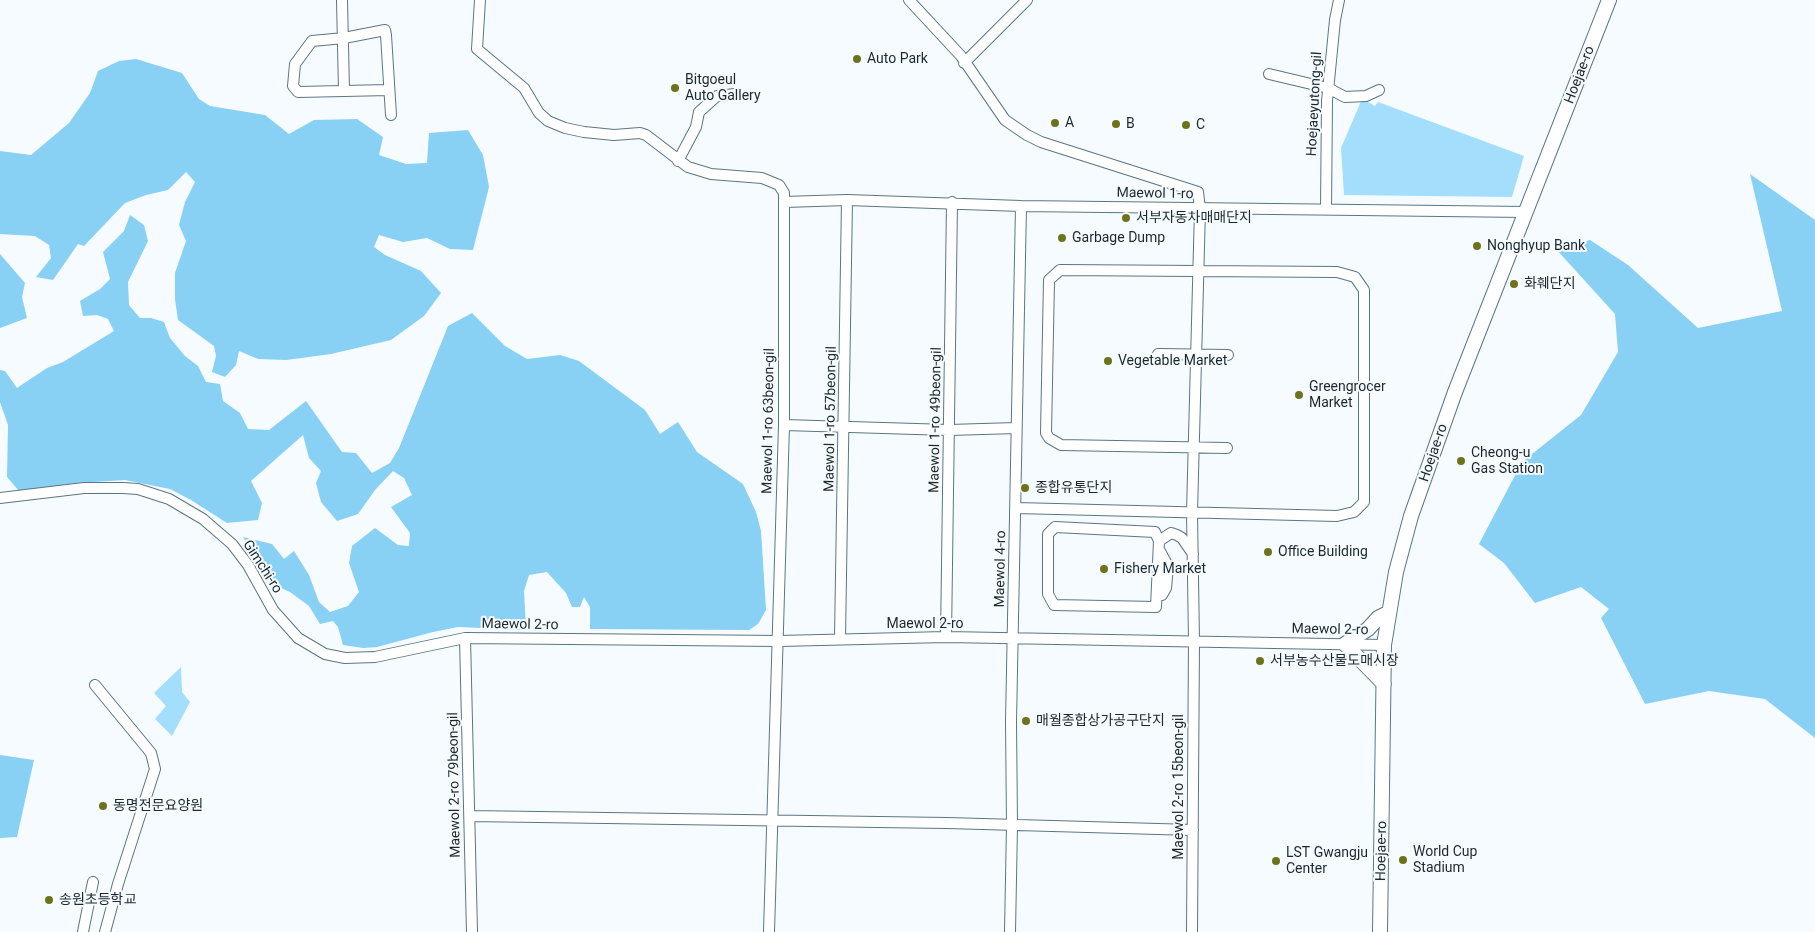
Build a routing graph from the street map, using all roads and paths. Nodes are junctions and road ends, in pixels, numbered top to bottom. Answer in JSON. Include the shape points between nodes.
{"nodes":[{"id":1,"x":342,"y":0,"type":"edge"},
{"id":2,"x":480,"y":0,"type":"edge"},
{"id":3,"x":909,"y":0,"type":"edge"},
{"id":4,"x":1027,"y":0,"type":"edge"},
{"id":5,"x":1609,"y":0,"type":"edge"},
{"id":6,"x":1339,"y":2,"type":"edge"},
{"id":7,"x":344,"y":38,"type":"junction"},
{"id":8,"x":964,"y":63,"type":"junction"},
{"id":9,"x":1269,"y":74,"type":"dead end"},
{"id":10,"x":1328,"y":88,"type":"junction"},
{"id":11,"x":389,"y":90,"type":"junction"},
{"id":12,"x":1379,"y":90,"type":"dead end"},
{"id":13,"x":344,"y":91,"type":"junction"},
{"id":14,"x":735,"y":94,"type":"dead end"},
{"id":15,"x":391,"y":115,"type":"dead end"},
{"id":16,"x":678,"y":160,"type":"junction"},
{"id":17,"x":847,"y":200,"type":"junction"},
{"id":18,"x":784,"y":202,"type":"junction"},
{"id":19,"x":952,"y":202,"type":"junction"},
{"id":20,"x":1021,"y":206,"type":"junction"},
{"id":21,"x":1200,"y":209,"type":"junction"},
{"id":22,"x":1326,"y":209,"type":"junction"},
{"id":23,"x":1526,"y":212,"type":"junction"},
{"id":24,"x":1197,"y":270,"type":"junction"},
{"id":25,"x":1158,"y":354,"type":"dead end"},
{"id":26,"x":1195,"y":355,"type":"junction"},
{"id":27,"x":1228,"y":355,"type":"dead end"},
{"id":28,"x":784,"y":426,"type":"junction"},
{"id":29,"x":845,"y":427,"type":"junction"},
{"id":30,"x":1016,"y":428,"type":"junction"},
{"id":31,"x":949,"y":430,"type":"junction"},
{"id":32,"x":1193,"y":447,"type":"junction"},
{"id":33,"x":1227,"y":448,"type":"dead end"},
{"id":34,"x":0,"y":498,"type":"edge"},
{"id":35,"x":1016,"y":508,"type":"junction"},
{"id":36,"x":1054,"y":509,"type":"junction"},
{"id":37,"x":1192,"y":512,"type":"junction"},
{"id":38,"x":1055,"y":527,"type":"junction"},
{"id":39,"x":1159,"y":545,"type":"junction"},
{"id":40,"x":1193,"y":554,"type":"junction"},
{"id":41,"x":1162,"y":595,"type":"dead end"},
{"id":42,"x":1388,"y":613,"type":"junction"},
{"id":43,"x":946,"y":637,"type":"junction"},
{"id":44,"x":465,"y":638,"type":"junction"},
{"id":45,"x":840,"y":638,"type":"junction"},
{"id":46,"x":1014,"y":639,"type":"junction"},
{"id":47,"x":779,"y":641,"type":"junction"},
{"id":48,"x":1194,"y":642,"type":"junction"},
{"id":49,"x":1345,"y":644,"type":"junction"},
{"id":50,"x":1384,"y":645,"type":"junction"},
{"id":51,"x":95,"y":684,"type":"dead end"},
{"id":52,"x":1384,"y":684,"type":"junction"},
{"id":53,"x":470,"y":816,"type":"junction"},
{"id":54,"x":772,"y":821,"type":"junction"},
{"id":55,"x":1012,"y":825,"type":"junction"},
{"id":56,"x":1193,"y":830,"type":"junction"},
{"id":57,"x":93,"y":882,"type":"dead end"},
{"id":58,"x":83,"y":932,"type":"edge"},
{"id":59,"x":105,"y":932,"type":"edge"},
{"id":60,"x":472,"y":932,"type":"edge"},
{"id":61,"x":769,"y":932,"type":"edge"},
{"id":62,"x":1010,"y":932,"type":"edge"},
{"id":63,"x":1192,"y":932,"type":"edge"},
{"id":64,"x":1380,"y":932,"type":"edge"}],
"edges":[{"from":1,"to":7,"type":"street"},
{"from":2,"to":16,"type":"street","via":[[477,49],[524,88],[539,113],[548,121],[584,132],[646,135]]},
{"from":3,"to":8,"type":"street"},
{"from":4,"to":8,"type":"street"},
{"from":5,"to":23,"type":"main road","name":"Hoejae-ro"},
{"from":6,"to":10,"type":"street","name":"Hoejaeyutong-gil"},
{"from":7,"to":11,"type":"street","via":[[385,30]]},
{"from":7,"to":13,"type":"street"},
{"from":7,"to":13,"type":"street","via":[[312,41],[295,64],[293,86],[298,92]]},
{"from":8,"to":21,"type":"street","via":[[1005,120],[1027,135],[1198,192]]},
{"from":9,"to":10,"type":"street"},
{"from":10,"to":12,"type":"street","via":[[1345,97],[1355,98]]},
{"from":10,"to":22,"type":"street","name":"Hoejaeyutong-gil"},
{"from":11,"to":13,"type":"street"},
{"from":11,"to":15,"type":"street"},
{"from":14,"to":16,"type":"street","via":[[717,96],[698,112],[696,127]]},
{"from":16,"to":18,"type":"street","via":[[700,172],[770,181],[782,189]]},
{"from":17,"to":18,"type":"street","name":"Maewol 1-ro"},
{"from":17,"to":19,"type":"street","name":"Maewol 1-ro"},
{"from":17,"to":29,"type":"street","name":"Maewol 1-ro 57beon-gil"},
{"from":18,"to":28,"type":"street","name":"Maewol 1-ro 63beon-gil"},
{"from":19,"to":20,"type":"street","name":"Maewol 1-ro"},
{"from":19,"to":31,"type":"street","name":"Maewol 1-ro 49beon-gil"},
{"from":20,"to":21,"type":"street","name":"Maewol 1-ro"},
{"from":20,"to":30,"type":"street","name":"Maewol 4-ro"},
{"from":21,"to":22,"type":"street","name":"Maewol 1-ro"},
{"from":21,"to":24,"type":"street","name":"Maewol 2-ro 15beon-gil"},
{"from":22,"to":23,"type":"street","name":"Maewol 1-ro"},
{"from":23,"to":42,"type":"main road","name":"Hoejae-ro","via":[[1455,392],[1411,516]]},
{"from":24,"to":26,"type":"street","name":"Maewol 2-ro 15beon-gil"},
{"from":24,"to":32,"type":"street","via":[[1060,270],[1050,280],[1046,434],[1061,445]]},
{"from":24,"to":37,"type":"street","via":[[1337,272],[1350,274],[1360,282],[1364,290],[1365,493],[1360,508],[1337,516]]},
{"from":25,"to":26,"type":"street"},
{"from":26,"to":27,"type":"street"},
{"from":26,"to":32,"type":"street","name":"Maewol 2-ro 15beon-gil"},
{"from":28,"to":29,"type":"street"},
{"from":28,"to":47,"type":"street","name":"Maewol 1-ro 63beon-gil"},
{"from":29,"to":31,"type":"street"},
{"from":29,"to":45,"type":"street","name":"Maewol 1-ro 57beon-gil"},
{"from":30,"to":31,"type":"street"},
{"from":30,"to":35,"type":"street","name":"Maewol 4-ro"},
{"from":31,"to":43,"type":"street","name":"Maewol 1-ro 49beon-gil"},
{"from":32,"to":33,"type":"street"},
{"from":32,"to":37,"type":"street","name":"Maewol 2-ro 15beon-gil"},
{"from":34,"to":44,"type":"street","name":"Gimchi-ro","via":[[84,488],[123,488],[138,489],[169,499],[203,519],[232,544],[288,629],[325,654],[345,658],[375,657]]},
{"from":35,"to":36,"type":"street"},
{"from":35,"to":46,"type":"street","name":"Maewol 4-ro"},
{"from":36,"to":37,"type":"street"},
{"from":36,"to":38,"type":"street"},
{"from":37,"to":40,"type":"street","name":"Maewol 2-ro 15beon-gil"},
{"from":38,"to":39,"type":"street","via":[[1150,531],[1155,532]]},
{"from":38,"to":39,"type":"street","via":[[1048,534],[1048,594],[1054,605],[1156,607]]},
{"from":39,"to":40,"type":"street","via":[[1171,533],[1182,538]]},
{"from":39,"to":41,"type":"street","via":[[1168,566]]},
{"from":40,"to":48,"type":"street","name":"Maewol 2-ro 15beon-gil"},
{"from":42,"to":49,"type":"main road"},
{"from":42,"to":50,"type":"main road","name":"Hoejae-ro"},
{"from":43,"to":45,"type":"street","name":"Maewol 2-ro"},
{"from":43,"to":46,"type":"street","name":"Maewol 2-ro"},
{"from":44,"to":47,"type":"street","name":"Maewol 2-ro"},
{"from":44,"to":53,"type":"street","name":"Maewol 2-ro 79beon-gil"},
{"from":45,"to":47,"type":"street","name":"Maewol 2-ro"},
{"from":46,"to":48,"type":"street","name":"Maewol 2-ro"},
{"from":46,"to":55,"type":"street","name":"Maewol 4-ro"},
{"from":47,"to":54,"type":"street","name":"Maewol 1-ro 63beon-gil"},
{"from":48,"to":49,"type":"street","name":"Maewol 2-ro"},
{"from":48,"to":56,"type":"street","name":"Maewol 2-ro 15beon-gil"},
{"from":49,"to":50,"type":"street","name":"Maewol 2-ro"},
{"from":49,"to":52,"type":"main road"},
{"from":50,"to":52,"type":"main road","name":"Hoejae-ro"},
{"from":51,"to":59,"type":"street","via":[[151,753],[155,770]]},
{"from":52,"to":64,"type":"main road","name":"Hoejae-ro"},
{"from":53,"to":54,"type":"street"},
{"from":53,"to":60,"type":"street","name":"Maewol 2-ro 79beon-gil"},
{"from":54,"to":55,"type":"street"},
{"from":54,"to":61,"type":"street","name":"Maewol 1-ro 63beon-gil"},
{"from":55,"to":56,"type":"street"},
{"from":55,"to":62,"type":"street","name":"Maewol 4-ro"},
{"from":56,"to":63,"type":"street","name":"Maewol 2-ro 15beon-gil"},
{"from":57,"to":58,"type":"street"}]}
